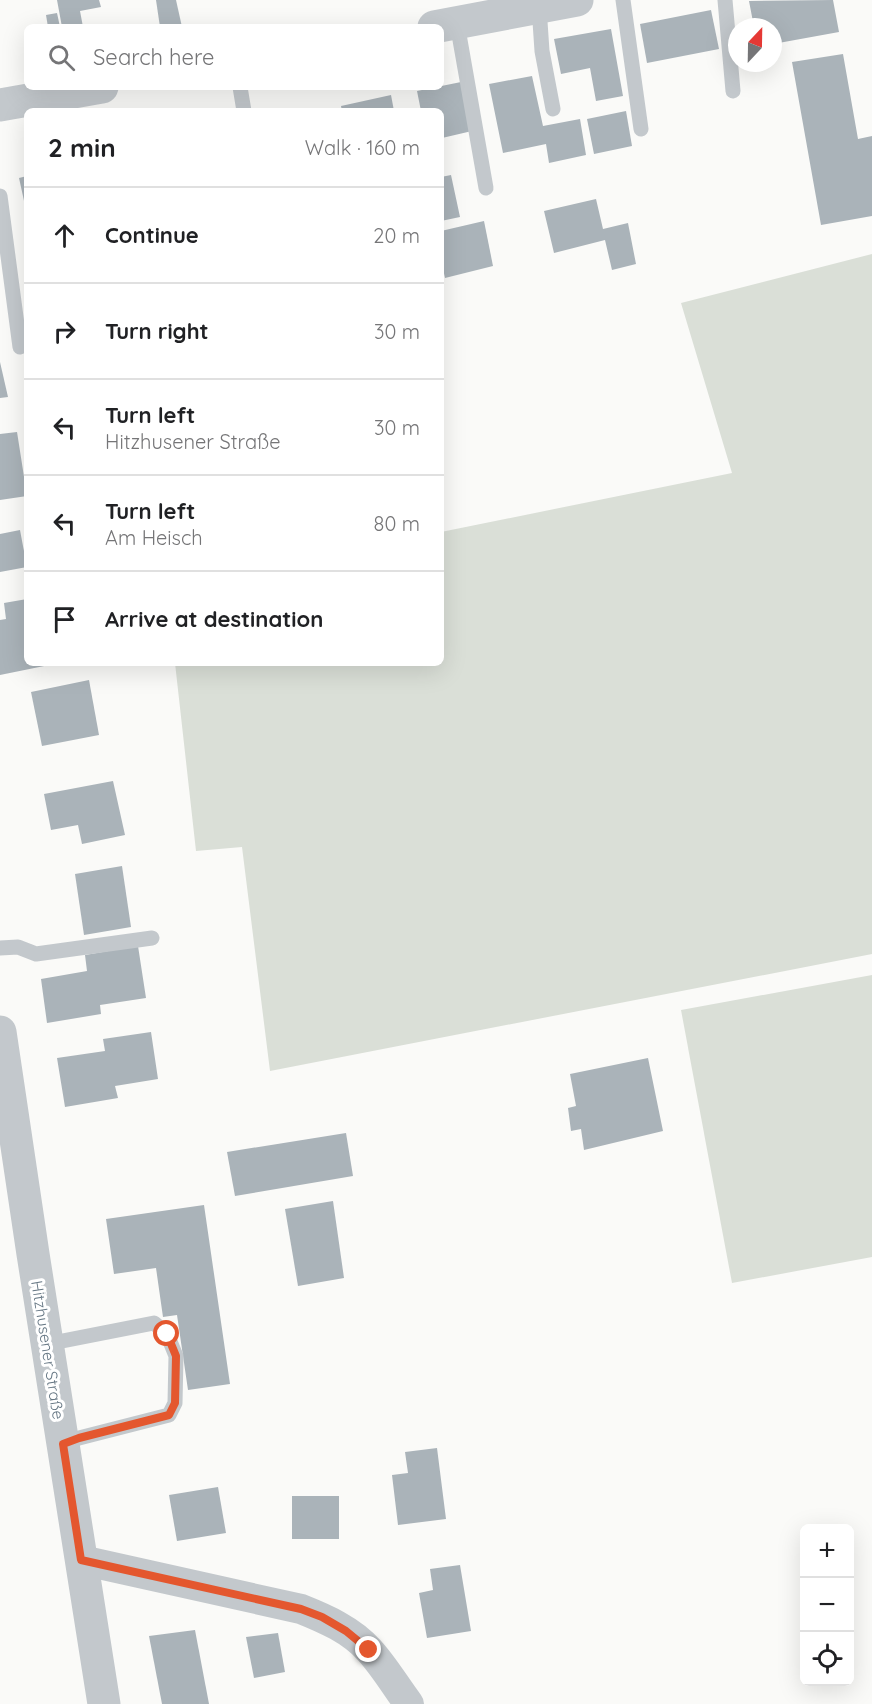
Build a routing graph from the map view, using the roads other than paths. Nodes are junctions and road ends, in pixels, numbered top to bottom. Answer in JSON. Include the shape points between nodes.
{"nodes":[{"id":1,"x":577,"y":0,"type":"edge"},
{"id":2,"x":623,"y":0,"type":"edge"},
{"id":3,"x":725,"y":0,"type":"edge"},
{"id":4,"x":539,"y":7,"type":"junction"},
{"id":5,"x":445,"y":25,"type":"edge"},
{"id":6,"x":85,"y":90,"type":"edge"},
{"id":7,"x":240,"y":90,"type":"edge"},
{"id":8,"x":733,"y":91,"type":"dead end"},
{"id":9,"x":0,"y":105,"type":"edge"},
{"id":10,"x":244,"y":108,"type":"edge"},
{"id":11,"x":553,"y":109,"type":"dead end"},
{"id":12,"x":641,"y":129,"type":"dead end"},
{"id":13,"x":486,"y":188,"type":"dead end"},
{"id":14,"x":0,"y":196,"type":"edge"},
{"id":15,"x":20,"y":347,"type":"dead end"},
{"id":16,"x":152,"y":938,"type":"dead end"},
{"id":17,"x":0,"y":948,"type":"edge"},
{"id":18,"x":0,"y":1032,"type":"edge"},
{"id":19,"x":47,"y":1344,"type":"junction"},
{"id":20,"x":63,"y":1444,"type":"junction"},
{"id":21,"x":81,"y":1560,"type":"junction"},
{"id":22,"x":104,"y":1704,"type":"edge"},
{"id":23,"x":409,"y":1704,"type":"edge"}],
"edges":[{"from":1,"to":4,"type":"street"},
{"from":2,"to":12,"type":"lane"},
{"from":3,"to":8,"type":"lane"},
{"from":4,"to":5,"type":"street"},
{"from":4,"to":11,"type":"lane","via":[[542,51]]},
{"from":5,"to":13,"type":"lane"},
{"from":6,"to":9,"type":"street"},
{"from":7,"to":10,"type":"lane"},
{"from":14,"to":15,"type":"lane"},
{"from":16,"to":17,"type":"lane","via":[[36,954],[18,947]]},
{"from":18,"to":19,"type":"street","name":"Hitzhusener Straße"},
{"from":19,"to":20,"type":"street","name":"Hitzhusener Straße"},
{"from":19,"to":20,"type":"lane","via":[[154,1323],[167,1334],[176,1356],[175,1403],[169,1415]]},
{"from":20,"to":21,"type":"street","name":"Hitzhusener Straße"},
{"from":21,"to":22,"type":"street","name":"Hitzhusener Straße"},
{"from":21,"to":23,"type":"street","via":[[322,1617],[369,1650]]}]}
